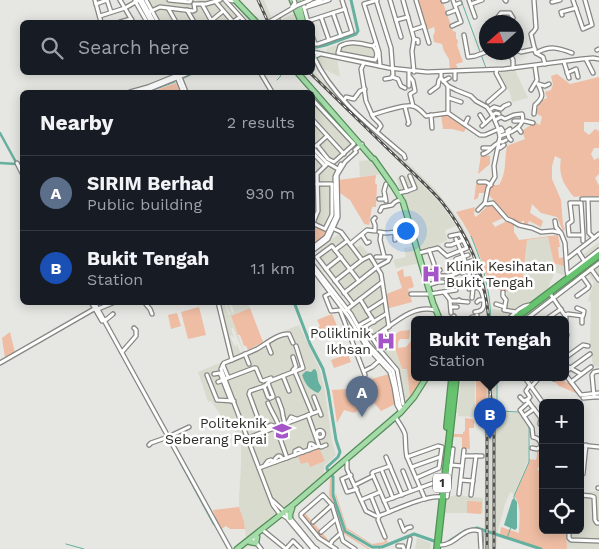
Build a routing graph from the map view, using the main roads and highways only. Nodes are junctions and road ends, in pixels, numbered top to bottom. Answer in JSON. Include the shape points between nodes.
{"nodes":[{"id":1,"x":232,"y":0,"type":"edge"},
{"id":2,"x":300,"y":4,"type":"edge"},
{"id":3,"x":249,"y":20,"type":"edge"},
{"id":4,"x":305,"y":20,"type":"edge"},
{"id":5,"x":301,"y":75,"type":"edge"},
{"id":6,"x":302,"y":75,"type":"edge"},
{"id":7,"x":310,"y":90,"type":"edge"},
{"id":8,"x":312,"y":90,"type":"edge"},
{"id":9,"x":315,"y":96,"type":"edge"},
{"id":10,"x":599,"y":256,"type":"edge"},
{"id":11,"x":587,"y":267,"type":"junction"},
{"id":12,"x":525,"y":314,"type":"edge"},
{"id":13,"x":438,"y":316,"type":"edge"},
{"id":14,"x":425,"y":381,"type":"edge"},
{"id":15,"x":425,"y":381,"type":"edge"},
{"id":16,"x":454,"y":381,"type":"edge"},
{"id":17,"x":455,"y":381,"type":"edge"},
{"id":18,"x":449,"y":432,"type":"junction"},
{"id":19,"x":333,"y":472,"type":"junction"},
{"id":20,"x":327,"y":477,"type":"junction"},
{"id":21,"x":285,"y":514,"type":"junction"},
{"id":22,"x":437,"y":534,"type":"junction"},
{"id":23,"x":254,"y":540,"type":"junction"},
{"id":24,"x":437,"y":548,"type":"edge"},
{"id":25,"x":238,"y":549,"type":"edge"}],
"edges":[{"from":1,"to":3,"type":"main road"},
{"from":2,"to":4,"type":"main road"},
{"from":5,"to":7,"type":"main road"},
{"from":6,"to":8,"type":"main road"},
{"from":9,"to":13,"type":"main road","via":[[358,147],[373,158],[386,183],[398,193],[424,273],[431,285],[430,294]]},
{"from":10,"to":11,"type":"highway"},
{"from":11,"to":12,"type":"highway","via":[[552,297]]},
{"from":11,"to":12,"type":"highway","via":[[569,276]]},
{"from":14,"to":19,"type":"main road","via":[[414,397]]},
{"from":15,"to":19,"type":"main road","via":[[396,418]]},
{"from":16,"to":18,"type":"highway","via":[[448,411]]},
{"from":17,"to":18,"type":"highway","number":"1"},
{"from":18,"to":22,"type":"highway","number":"1","via":[[444,497]]},
{"from":18,"to":22,"type":"highway","number":"1","via":[[449,464]]},
{"from":19,"to":20,"type":"main road"},
{"from":20,"to":21,"type":"main road"},
{"from":20,"to":21,"type":"main road"},
{"from":21,"to":23,"type":"main road"},
{"from":21,"to":23,"type":"main road"},
{"from":22,"to":24,"type":"highway","number":"1"},
{"from":23,"to":25,"type":"main road"}]}
